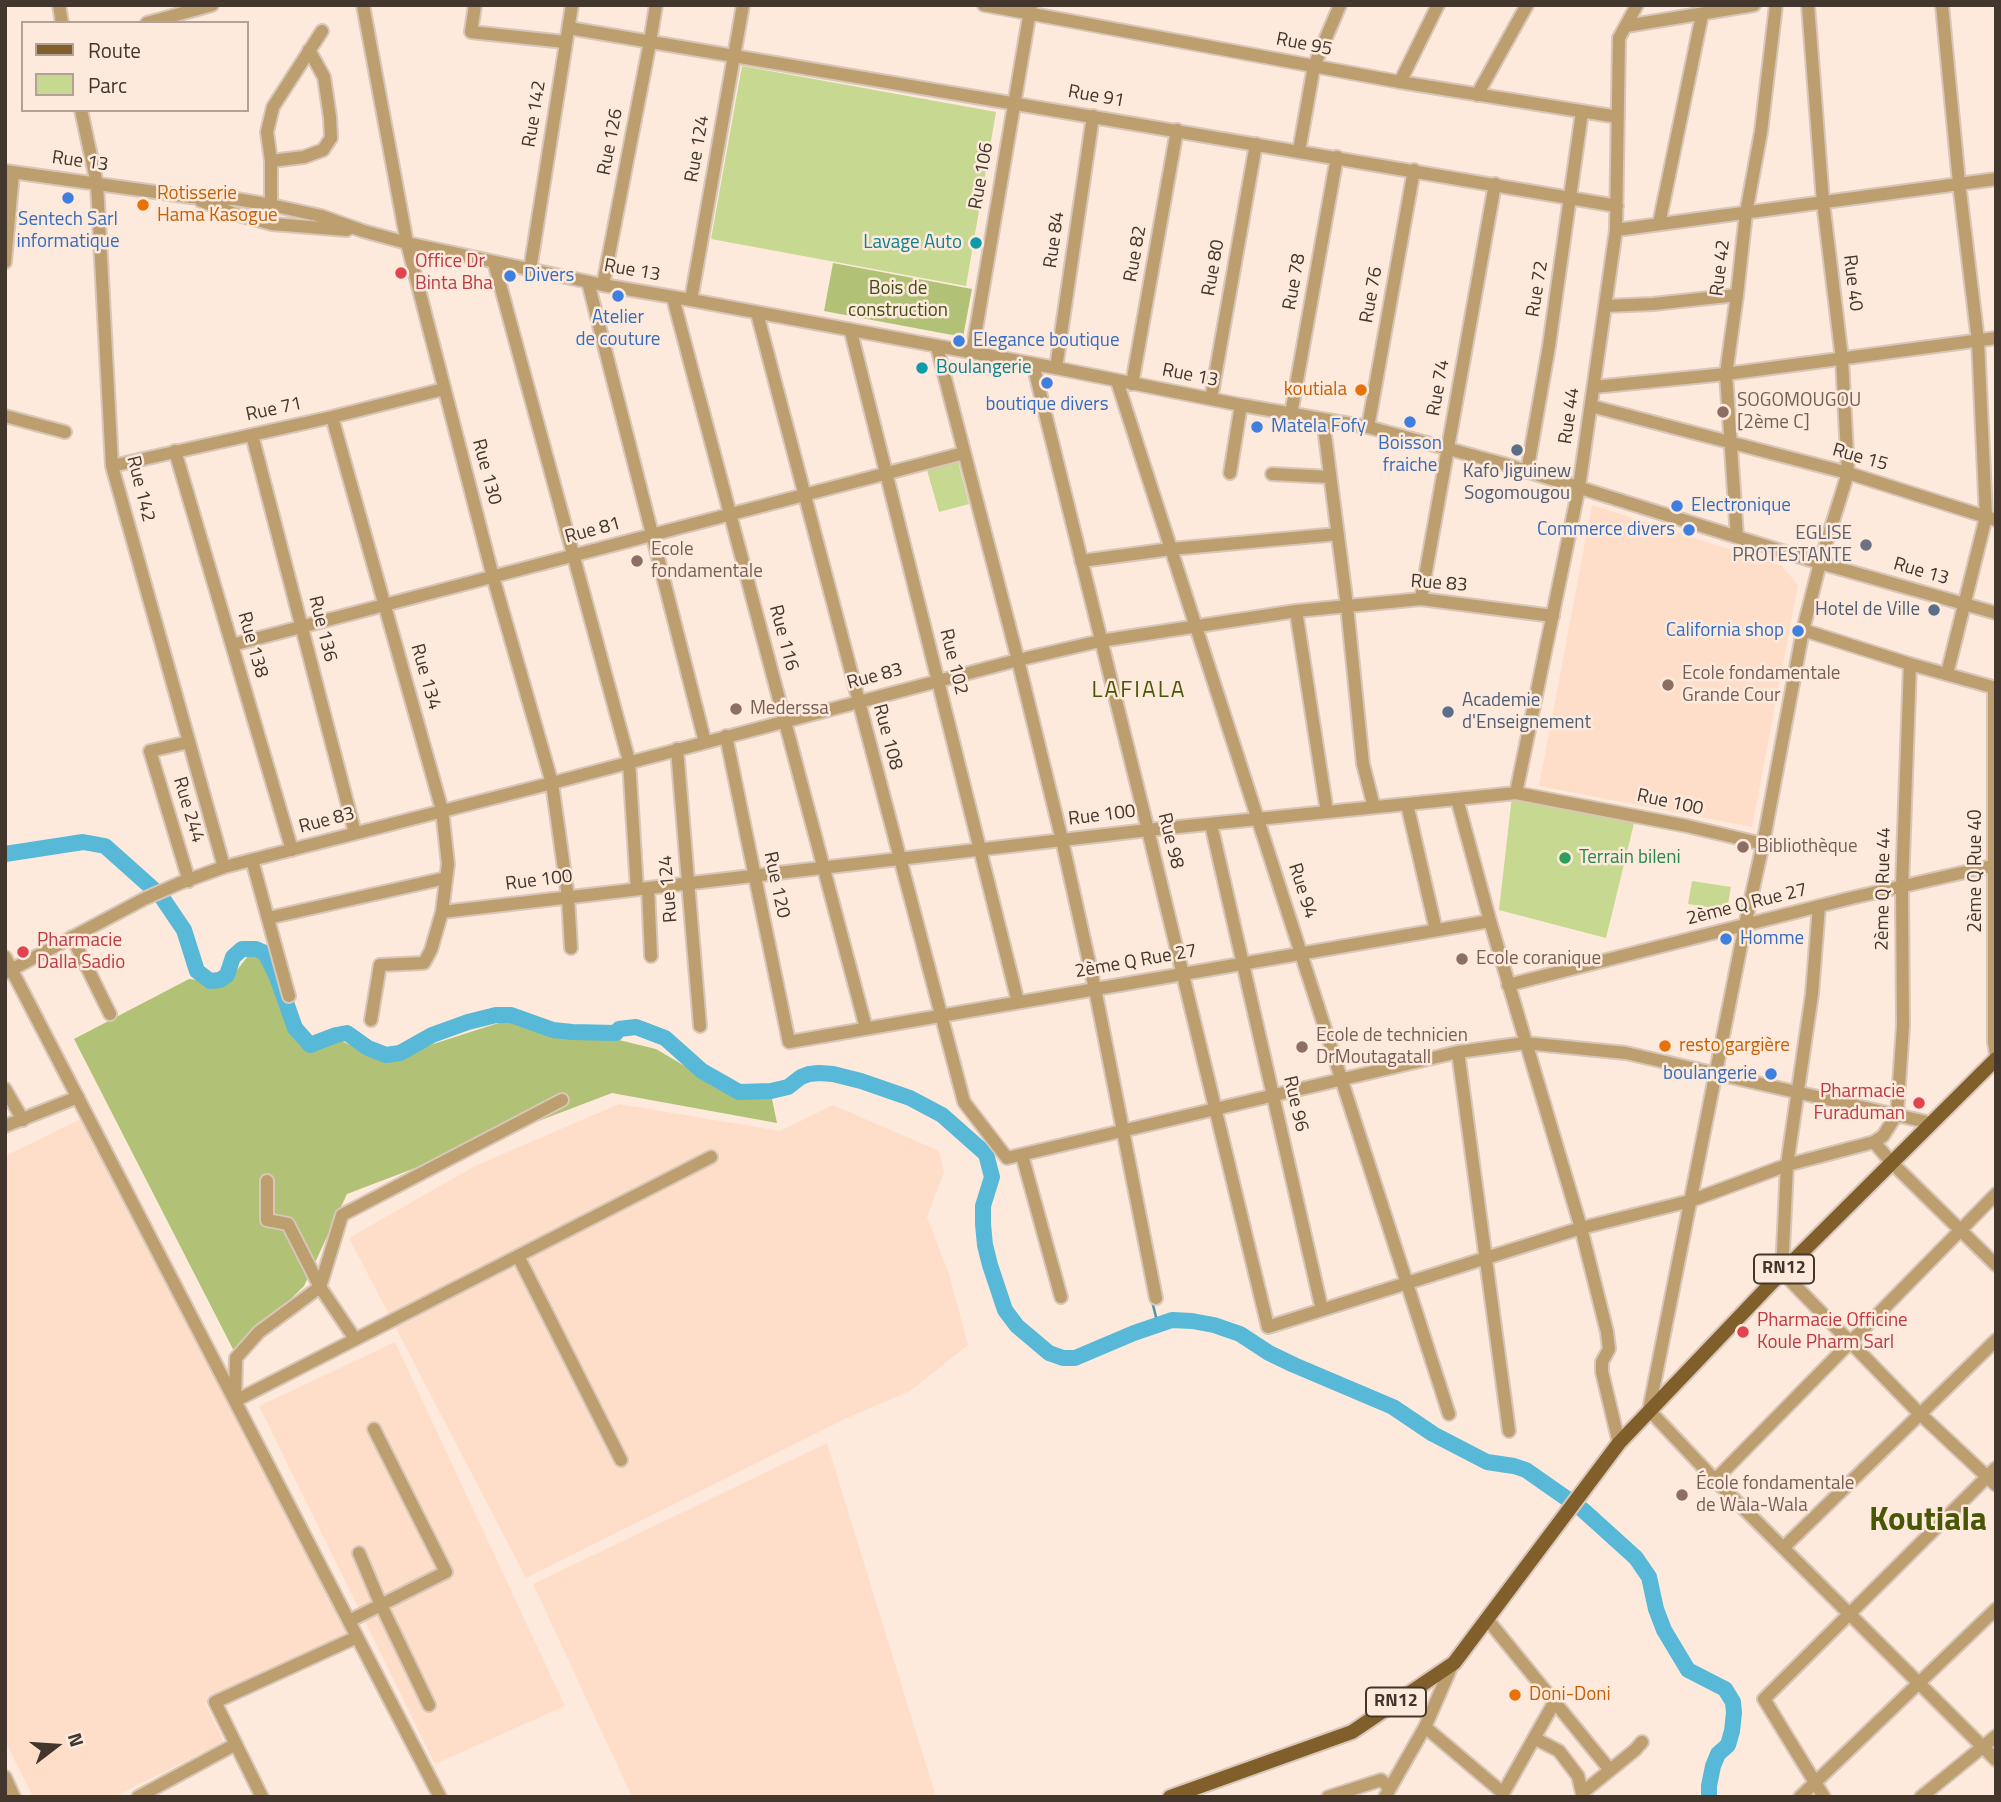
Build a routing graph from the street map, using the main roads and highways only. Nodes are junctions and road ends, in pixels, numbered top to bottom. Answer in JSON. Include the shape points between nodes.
{"nodes":[{"id":1,"x":1994,"y":1064,"type":"edge"},
{"id":2,"x":1189,"y":1793,"type":"edge"},
{"id":3,"x":1170,"y":1797,"type":"edge"}],
"edges":[{"from":1,"to":2,"type":"main road","number":"RN12","via":[[1782,1272],[1619,1443],[1454,1663],[1352,1732]]},
{"from":2,"to":3,"type":"main road","number":"RN12"}]}
